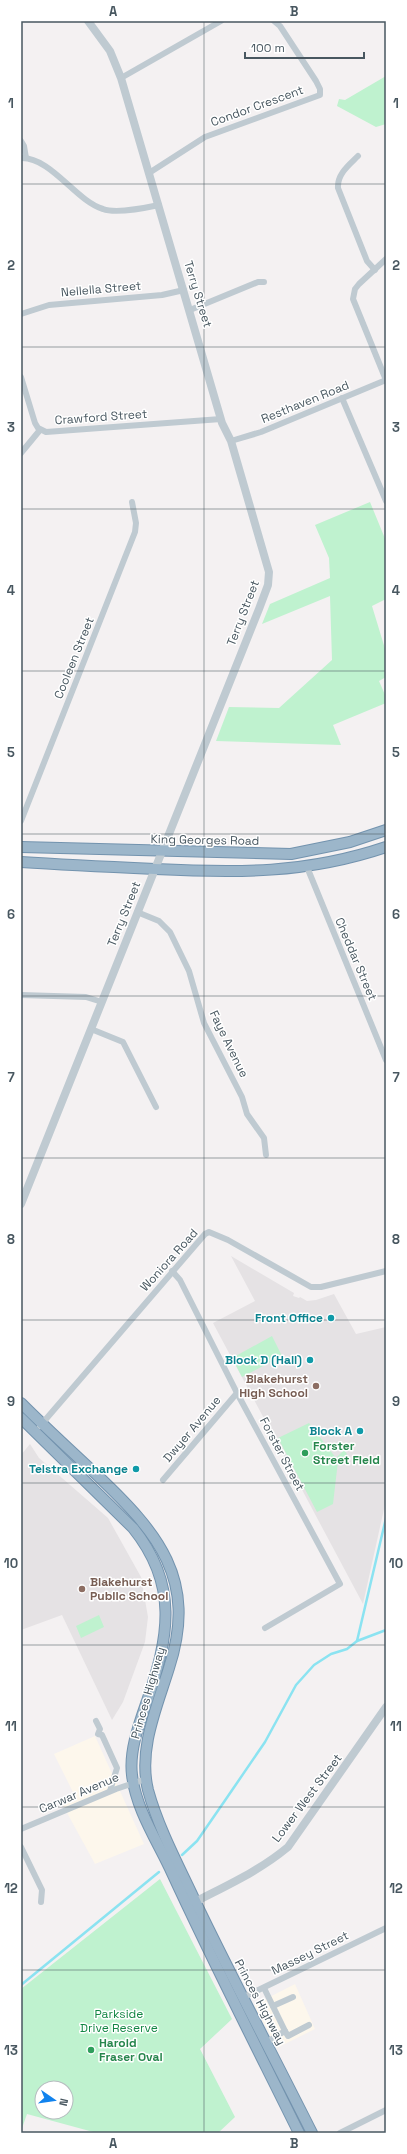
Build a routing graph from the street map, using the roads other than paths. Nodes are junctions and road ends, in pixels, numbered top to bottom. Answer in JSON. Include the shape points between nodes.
{"nodes":[{"id":1,"x":221,"y":21,"type":"edge"},
{"id":2,"x":274,"y":21,"type":"edge"},
{"id":3,"x":90,"y":22,"type":"edge"},
{"id":4,"x":121,"y":78,"type":"junction"},
{"id":5,"x":21,"y":141,"type":"edge"},
{"id":6,"x":358,"y":156,"type":"dead end"},
{"id":7,"x":24,"y":158,"type":"edge"},
{"id":8,"x":149,"y":174,"type":"junction"},
{"id":9,"x":158,"y":205,"type":"junction"},
{"id":10,"x":386,"y":259,"type":"edge"},
{"id":11,"x":375,"y":270,"type":"junction"},
{"id":12,"x":264,"y":282,"type":"dead end"},
{"id":13,"x":184,"y":290,"type":"junction"},
{"id":14,"x":190,"y":310,"type":"junction"},
{"id":15,"x":21,"y":314,"type":"edge"},
{"id":16,"x":21,"y":376,"type":"edge"},
{"id":17,"x":386,"y":380,"type":"edge"},
{"id":18,"x":342,"y":398,"type":"junction"},
{"id":19,"x":221,"y":419,"type":"junction"},
{"id":20,"x":40,"y":430,"type":"junction"},
{"id":21,"x":231,"y":441,"type":"junction"},
{"id":22,"x":21,"y":453,"type":"edge"},
{"id":23,"x":386,"y":501,"type":"edge"},
{"id":24,"x":132,"y":502,"type":"dead end"},
{"id":25,"x":21,"y":821,"type":"edge"},
{"id":26,"x":386,"y":830,"type":"edge"},
{"id":27,"x":21,"y":847,"type":"edge"},
{"id":28,"x":386,"y":847,"type":"edge"},
{"id":29,"x":160,"y":852,"type":"junction"},
{"id":30,"x":21,"y":862,"type":"edge"},
{"id":31,"x":307,"y":867,"type":"junction"},
{"id":32,"x":154,"y":869,"type":"junction"},
{"id":33,"x":138,"y":912,"type":"junction"},
{"id":34,"x":21,"y":995,"type":"edge"},
{"id":35,"x":102,"y":1002,"type":"junction"},
{"id":36,"x":91,"y":1029,"type":"junction"},
{"id":37,"x":386,"y":1060,"type":"edge"},
{"id":38,"x":156,"y":1107,"type":"dead end"},
{"id":39,"x":266,"y":1156,"type":"dead end"},
{"id":40,"x":21,"y":1204,"type":"edge"},
{"id":41,"x":172,"y":1271,"type":"junction"},
{"id":42,"x":386,"y":1271,"type":"edge"},
{"id":43,"x":237,"y":1393,"type":"junction"},
{"id":44,"x":21,"y":1403,"type":"edge"},
{"id":45,"x":21,"y":1418,"type":"edge"},
{"id":46,"x":39,"y":1428,"type":"junction"},
{"id":47,"x":164,"y":1480,"type":"dead end"},
{"id":48,"x":265,"y":1628,"type":"dead end"},
{"id":49,"x":386,"y":1708,"type":"edge"},
{"id":50,"x":96,"y":1721,"type":"dead end"},
{"id":51,"x":146,"y":1779,"type":"junction"},
{"id":52,"x":133,"y":1782,"type":"junction"},
{"id":53,"x":110,"y":1791,"type":"junction"},
{"id":54,"x":21,"y":1829,"type":"edge"},
{"id":55,"x":21,"y":1848,"type":"edge"},
{"id":56,"x":41,"y":1902,"type":"dead end"},
{"id":57,"x":191,"y":1904,"type":"junction"},
{"id":58,"x":386,"y":1928,"type":"edge"},
{"id":59,"x":264,"y":1988,"type":"junction"},
{"id":60,"x":244,"y":1997,"type":"junction"},
{"id":61,"x":293,"y":1997,"type":"dead end"},
{"id":62,"x":273,"y":2006,"type":"junction"},
{"id":63,"x":309,"y":2025,"type":"dead end"},
{"id":64,"x":285,"y":2031,"type":"junction"},
{"id":65,"x":267,"y":2042,"type":"junction"},
{"id":66,"x":386,"y":2110,"type":"edge"},
{"id":67,"x":299,"y":2133,"type":"edge"},
{"id":68,"x":312,"y":2133,"type":"edge"},
{"id":69,"x":340,"y":2133,"type":"edge"}],
"edges":[{"from":1,"to":4,"type":"street"},
{"from":2,"to":8,"type":"street","name":"Condor Crescent","via":[[280,26],[316,81],[320,95],[205,136]]},
{"from":3,"to":4,"type":"street","name":"Terry Street","via":[[110,51]]},
{"from":4,"to":8,"type":"street","name":"Terry Street"},
{"from":5,"to":7,"type":"street","via":[[24,146]]},
{"from":6,"to":11,"type":"street","via":[[341,174],[338,188],[367,261]]},
{"from":7,"to":9,"type":"street","via":[[39,163],[103,209]]},
{"from":8,"to":9,"type":"street","name":"Terry Street"},
{"from":9,"to":13,"type":"street","name":"Terry Street"},
{"from":10,"to":11,"type":"street"},
{"from":11,"to":17,"type":"street","via":[[355,288],[353,299]]},
{"from":12,"to":14,"type":"street","via":[[258,282]]},
{"from":13,"to":14,"type":"street","name":"Terry Street"},
{"from":13,"to":15,"type":"street","name":"Nellella Street","via":[[162,295],[49,305]]},
{"from":14,"to":19,"type":"street","name":"Terry Street"},
{"from":16,"to":20,"type":"street","name":"Crawford Street","via":[[35,423]]},
{"from":17,"to":18,"type":"street","name":"Resthaven Road"},
{"from":18,"to":21,"type":"street","name":"Resthaven Road"},
{"from":18,"to":23,"type":"street"},
{"from":19,"to":20,"type":"street","name":"Crawford Street","via":[[49,432]]},
{"from":19,"to":21,"type":"street","name":"Terry Street"},
{"from":20,"to":22,"type":"street"},
{"from":21,"to":29,"type":"street","name":"Terry Street","via":[[268,566],[269,580]]},
{"from":24,"to":25,"type":"street","name":"Cooleen Street","via":[[135,532]]},
{"from":26,"to":29,"type":"highway","name":"King Georges Road","via":[[350,842],[291,854]]},
{"from":27,"to":29,"type":"highway","name":"King Georges Road"},
{"from":28,"to":31,"type":"highway","via":[[351,858]]},
{"from":29,"to":32,"type":"street","name":"Terry Street"},
{"from":30,"to":32,"type":"highway"},
{"from":31,"to":32,"type":"highway","via":[[225,872]]},
{"from":31,"to":37,"type":"street","name":"Cheddar Street"},
{"from":32,"to":33,"type":"street","name":"Terry Street"},
{"from":33,"to":35,"type":"street","name":"Terry Street"},
{"from":33,"to":39,"type":"street","name":"Faye Avenue","via":[[159,921],[170,932],[189,971],[204,1023],[242,1097],[247,1114],[264,1138]]},
{"from":34,"to":35,"type":"street","via":[[86,997]]},
{"from":35,"to":36,"type":"street","name":"Terry Street"},
{"from":36,"to":38,"type":"street","via":[[123,1042]]},
{"from":36,"to":40,"type":"street","name":"Terry Street"},
{"from":41,"to":42,"type":"street","name":"Woniora Road","via":[[202,1237],[210,1232],[311,1287],[321,1287]]},
{"from":41,"to":43,"type":"street","name":"Forster Street","via":[[180,1280]]},
{"from":41,"to":46,"type":"street","name":"Woniora Road"},
{"from":43,"to":47,"type":"street","name":"Dwyer Avenue"},
{"from":43,"to":48,"type":"street","name":"Forster Street","via":[[340,1584]]},
{"from":44,"to":46,"type":"highway","name":"Princes Highway"},
{"from":45,"to":46,"type":"highway","name":"Princes Highway"},
{"from":46,"to":51,"type":"highway","name":"Princes Highway","via":[[133,1509],[153,1535],[172,1572],[178,1608],[177,1638],[146,1747]]},
{"from":46,"to":52,"type":"highway","name":"Princes Highway","via":[[133,1528],[154,1559],[163,1586],[167,1619],[165,1637],[137,1732],[132,1761]]},
{"from":49,"to":57,"type":"street","name":"Lower West Street","via":[[288,1847],[245,1878]]},
{"from":50,"to":53,"type":"street","via":[[100,1729],[98,1734],[102,1735],[117,1768]]},
{"from":51,"to":52,"type":"street","name":"Carwar Avenue"},
{"from":51,"to":57,"type":"highway","name":"Princes Highway","via":[[158,1819]]},
{"from":52,"to":53,"type":"street","name":"Carwar Avenue"},
{"from":52,"to":57,"type":"highway","name":"Princes Highway","via":[[156,1843]]},
{"from":53,"to":54,"type":"street","name":"Carwar Avenue"},
{"from":55,"to":56,"type":"street","via":[[42,1890]]},
{"from":57,"to":60,"type":"highway","name":"Princes Highway"},
{"from":57,"to":67,"type":"highway","name":"Princes Highway"},
{"from":58,"to":59,"type":"street","name":"Massey Street"},
{"from":59,"to":60,"type":"street","name":"Massey Street"},
{"from":59,"to":62,"type":"street"},
{"from":60,"to":65,"type":"highway","name":"Princes Highway"},
{"from":61,"to":62,"type":"street"},
{"from":62,"to":64,"type":"street"},
{"from":63,"to":64,"type":"street","via":[[288,2036]]},
{"from":64,"to":65,"type":"street"},
{"from":65,"to":68,"type":"highway","name":"Princes Highway"},
{"from":66,"to":69,"type":"street"}]}
